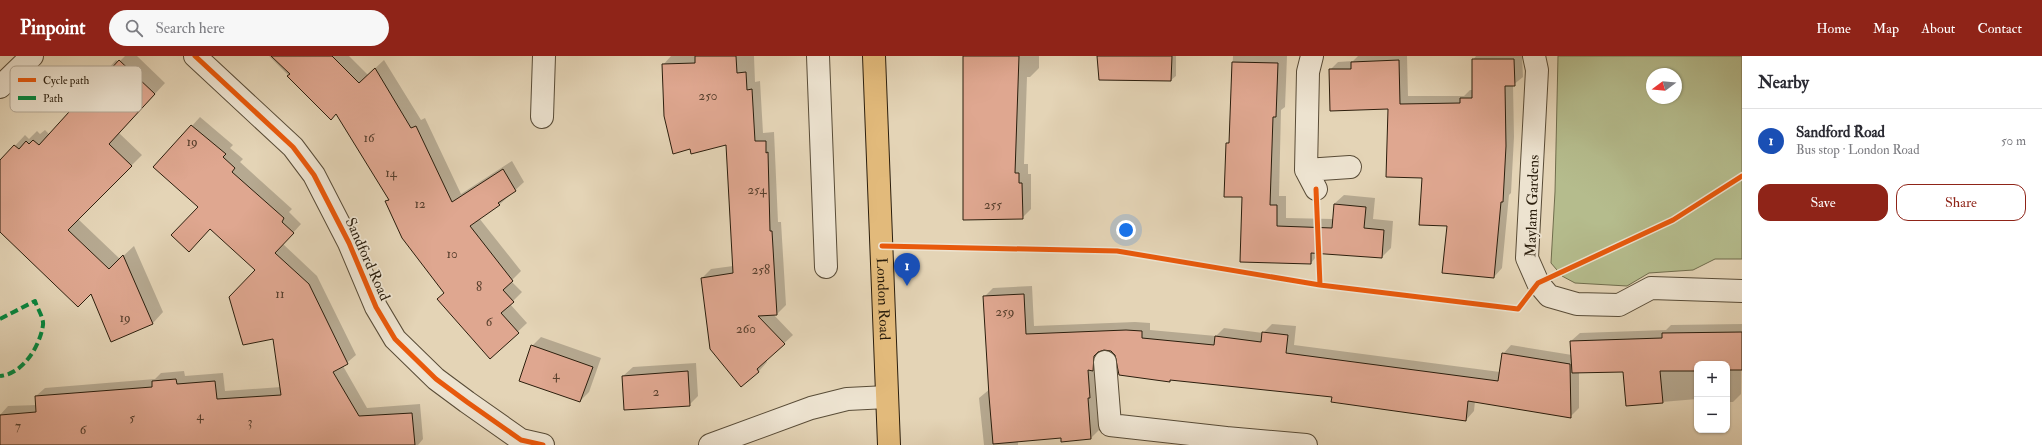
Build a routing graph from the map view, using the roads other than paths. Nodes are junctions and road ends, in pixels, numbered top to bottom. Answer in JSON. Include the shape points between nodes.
{"nodes":[{"id":1,"x":32,"y":56,"type":"edge"},
{"id":2,"x":195,"y":56,"type":"edge"},
{"id":3,"x":544,"y":56,"type":"edge"},
{"id":4,"x":818,"y":56,"type":"edge"},
{"id":5,"x":874,"y":56,"type":"edge"},
{"id":6,"x":1312,"y":56,"type":"edge"},
{"id":7,"x":1534,"y":56,"type":"edge"},
{"id":8,"x":22,"y":66,"type":"edge"},
{"id":9,"x":10,"y":77,"type":"edge"},
{"id":10,"x":0,"y":87,"type":"edge"},
{"id":11,"x":542,"y":117,"type":"dead end"},
{"id":12,"x":1350,"y":167,"type":"dead end"},
{"id":13,"x":1306,"y":170,"type":"junction"},
{"id":14,"x":1316,"y":189,"type":"dead end"},
{"id":15,"x":826,"y":267,"type":"dead end"},
{"id":16,"x":1742,"y":291,"type":"edge"},
{"id":17,"x":1105,"y":362,"type":"dead end"},
{"id":18,"x":887,"y":397,"type":"junction"},
{"id":19,"x":1225,"y":441,"type":"edge"},
{"id":20,"x":542,"y":445,"type":"edge"},
{"id":21,"x":710,"y":445,"type":"edge"},
{"id":22,"x":889,"y":445,"type":"edge"},
{"id":23,"x":1306,"y":445,"type":"edge"}],
"edges":[{"from":1,"to":8,"type":"street"},
{"from":2,"to":20,"type":"street","name":"Sandford Road","via":[[294,147],[314,175],[349,243],[376,307],[396,339],[436,379],[466,402],[521,440]]},
{"from":3,"to":11,"type":"street"},
{"from":4,"to":15,"type":"street"},
{"from":5,"to":18,"type":"main road","name":"London Road"},
{"from":6,"to":13,"type":"street","via":[[1308,72]]},
{"from":7,"to":16,"type":"street","name":"Maylam Gardens","via":[[1537,70],[1528,258],[1538,283],[1549,296],[1577,304],[1619,304],[1651,288]]},
{"from":9,"to":10,"type":"street"},
{"from":12,"to":13,"type":"street"},
{"from":13,"to":14,"type":"street"},
{"from":17,"to":19,"type":"street","via":[[1110,425]]},
{"from":18,"to":21,"type":"street","via":[[847,399],[811,408]]},
{"from":18,"to":22,"type":"main road","name":"London Road"},
{"from":19,"to":23,"type":"street"}]}
